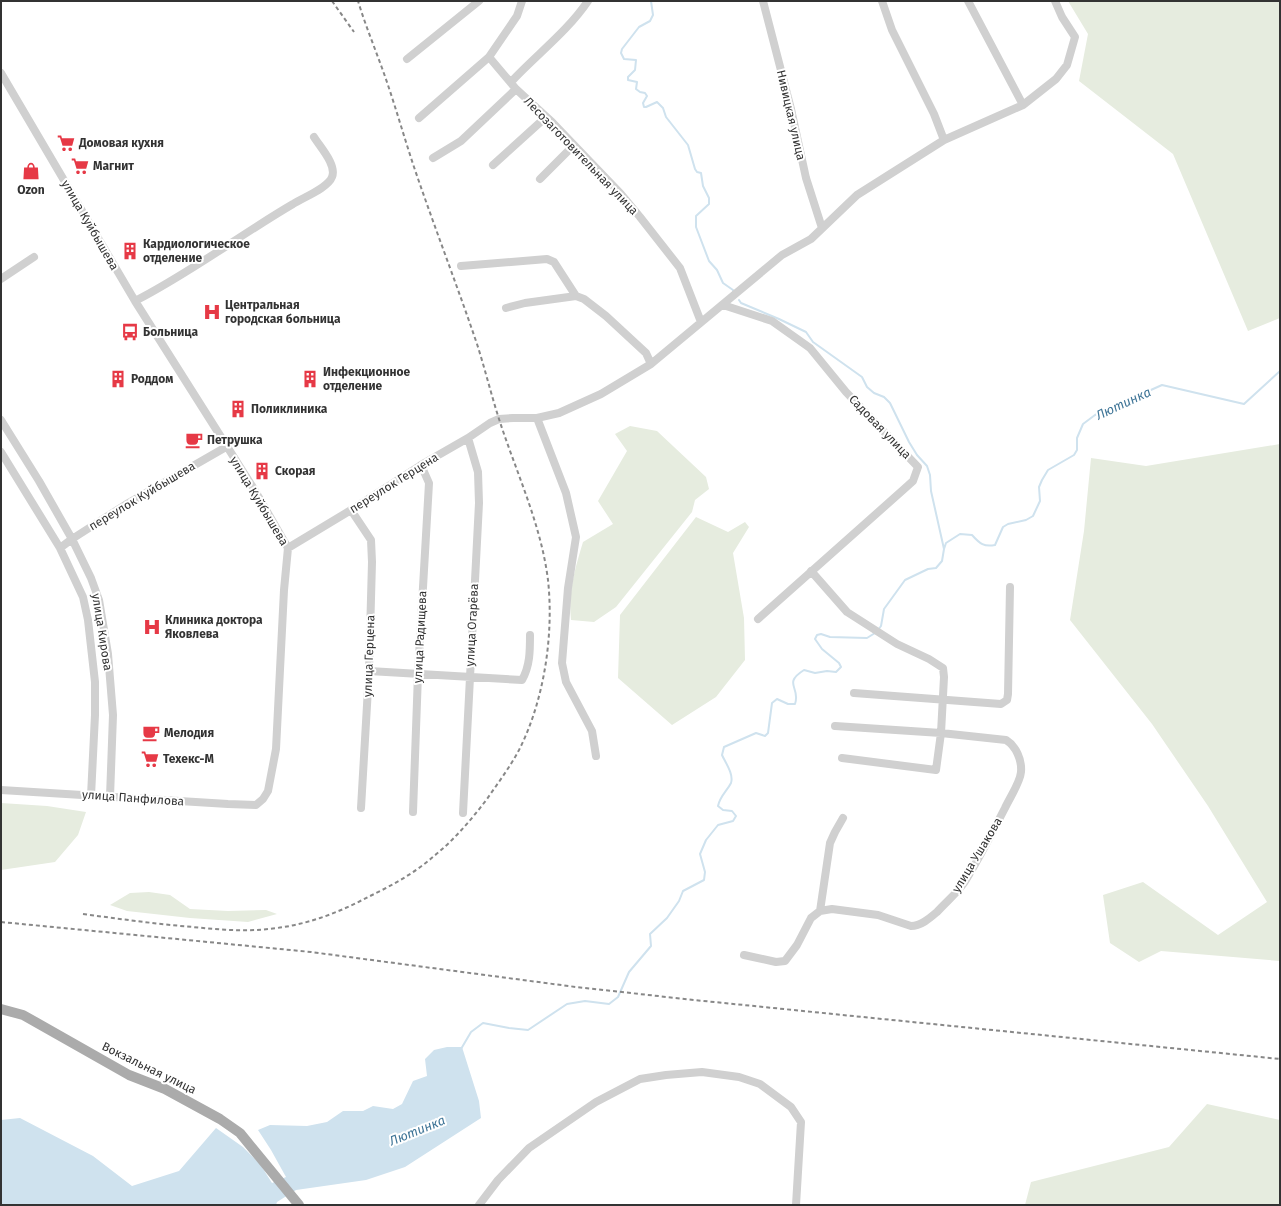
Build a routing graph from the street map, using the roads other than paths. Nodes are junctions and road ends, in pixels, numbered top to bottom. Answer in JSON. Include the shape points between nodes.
{"nodes":[{"id":1,"x":478,"y":1,"type":"edge"},
{"id":2,"x":522,"y":1,"type":"edge"},
{"id":3,"x":588,"y":1,"type":"edge"},
{"id":4,"x":763,"y":1,"type":"edge"},
{"id":5,"x":882,"y":1,"type":"edge"},
{"id":6,"x":968,"y":1,"type":"edge"},
{"id":7,"x":1055,"y":1,"type":"edge"},
{"id":8,"x":489,"y":57,"type":"junction"},
{"id":9,"x":407,"y":59,"type":"dead end"},
{"id":10,"x":1,"y":73,"type":"edge"},
{"id":11,"x":513,"y":86,"type":"junction"},
{"id":12,"x":1023,"y":105,"type":"junction"},
{"id":13,"x":546,"y":117,"type":"junction"},
{"id":14,"x":419,"y":118,"type":"dead end"},
{"id":15,"x":314,"y":137,"type":"dead end"},
{"id":16,"x":944,"y":140,"type":"junction"},
{"id":17,"x":574,"y":145,"type":"junction"},
{"id":18,"x":434,"y":158,"type":"dead end"},
{"id":19,"x":493,"y":165,"type":"dead end"},
{"id":20,"x":540,"y":179,"type":"dead end"},
{"id":21,"x":822,"y":228,"type":"junction"},
{"id":22,"x":34,"y":257,"type":"dead end"},
{"id":23,"x":461,"y":266,"type":"dead end"},
{"id":24,"x":1,"y":279,"type":"edge"},
{"id":25,"x":576,"y":296,"type":"junction"},
{"id":26,"x":135,"y":301,"type":"junction"},
{"id":27,"x":723,"y":305,"type":"junction"},
{"id":28,"x":506,"y":308,"type":"dead end"},
{"id":29,"x":701,"y":322,"type":"junction"},
{"id":30,"x":651,"y":364,"type":"junction"},
{"id":31,"x":537,"y":418,"type":"junction"},
{"id":32,"x":1,"y":420,"type":"edge"},
{"id":33,"x":468,"y":438,"type":"junction"},
{"id":34,"x":226,"y":447,"type":"junction"},
{"id":35,"x":1,"y":452,"type":"edge"},
{"id":36,"x":421,"y":465,"type":"junction"},
{"id":37,"x":351,"y":510,"type":"junction"},
{"id":38,"x":72,"y":539,"type":"junction"},
{"id":39,"x":60,"y":548,"type":"junction"},
{"id":40,"x":288,"y":548,"type":"junction"},
{"id":41,"x":811,"y":571,"type":"junction"},
{"id":42,"x":1010,"y":587,"type":"dead end"},
{"id":43,"x":758,"y":619,"type":"dead end"},
{"id":44,"x":530,"y":635,"type":"dead end"},
{"id":45,"x":369,"y":671,"type":"junction"},
{"id":46,"x":418,"y":674,"type":"junction"},
{"id":47,"x":469,"y":678,"type":"junction"},
{"id":48,"x":854,"y":693,"type":"dead end"},
{"id":49,"x":943,"y":700,"type":"junction"},
{"id":50,"x":835,"y":726,"type":"dead end"},
{"id":51,"x":941,"y":733,"type":"junction"},
{"id":52,"x":596,"y":756,"type":"dead end"},
{"id":53,"x":842,"y":758,"type":"dead end"},
{"id":54,"x":1,"y":790,"type":"edge"},
{"id":55,"x":91,"y":796,"type":"junction"},
{"id":56,"x":110,"y":797,"type":"junction"},
{"id":57,"x":263,"y":799,"type":"joint"},
{"id":58,"x":361,"y":808,"type":"dead end"},
{"id":59,"x":413,"y":812,"type":"dead end"},
{"id":60,"x":463,"y":813,"type":"dead end"},
{"id":61,"x":843,"y":818,"type":"dead end"},
{"id":62,"x":820,"y":911,"type":"junction"},
{"id":63,"x":744,"y":955,"type":"dead end"},
{"id":64,"x":1,"y":1009,"type":"edge"},
{"id":65,"x":298,"y":1204,"type":"edge"},
{"id":66,"x":479,"y":1205,"type":"edge"},
{"id":67,"x":796,"y":1205,"type":"edge"}],
"edges":[{"from":1,"to":9,"type":"street"},
{"from":2,"to":8,"type":"street","via":[[517,16]]},
{"from":3,"to":11,"type":"street","via":[[560,35],[522,70]]},
{"from":4,"to":21,"type":"street","name":"Нивицкая улица","via":[[806,178]]},
{"from":5,"to":16,"type":"street","via":[[892,30],[934,114]]},
{"from":6,"to":12,"type":"street"},
{"from":7,"to":12,"type":"street","via":[[1074,37],[1067,65],[1056,79]]},
{"from":8,"to":11,"type":"street","name":"Лесозаготовительная улица"},
{"from":8,"to":14,"type":"street"},
{"from":10,"to":26,"type":"street","name":"улица Куйбышева"},
{"from":11,"to":13,"type":"street","name":"Лесозаготовительная улица"},
{"from":11,"to":18,"type":"street","via":[[461,141]]},
{"from":12,"to":16,"type":"street"},
{"from":13,"to":17,"type":"street","name":"Лесозаготовительная улица"},
{"from":13,"to":19,"type":"street"},
{"from":15,"to":26,"type":"street","via":[[332,166],[333,175],[329,183]]},
{"from":16,"to":21,"type":"street","via":[[857,195]]},
{"from":17,"to":20,"type":"street"},
{"from":17,"to":29,"type":"street","name":"Лесозаготовительная улица","via":[[621,194],[680,268]]},
{"from":21,"to":27,"type":"street","via":[[811,239],[782,255]]},
{"from":22,"to":24,"type":"street"},
{"from":23,"to":25,"type":"street","via":[[547,259],[554,262]]},
{"from":25,"to":28,"type":"street"},
{"from":25,"to":30,"type":"street","via":[[584,298],[606,316],[646,353]]},
{"from":26,"to":34,"type":"street","name":"улица Куйбышева"},
{"from":27,"to":29,"type":"street"},
{"from":27,"to":41,"type":"street","name":"Садовая улица","via":[[772,320],[810,348],[846,392],[918,467],[913,481]]},
{"from":29,"to":30,"type":"street"},
{"from":30,"to":31,"type":"street","via":[[601,394],[559,413]]},
{"from":31,"to":33,"type":"street","name":"переулок Герцена","via":[[499,419]]},
{"from":31,"to":52,"type":"street","via":[[566,493],[576,537],[568,588],[562,663],[566,682],[592,732]]},
{"from":32,"to":38,"type":"street","name":"улица Кирова"},
{"from":33,"to":36,"type":"street","name":"переулок Герцена"},
{"from":33,"to":47,"type":"street","name":"улица Огарёва","via":[[478,472],[479,504]]},
{"from":34,"to":38,"type":"street","name":"переулок Куйбышева","via":[[125,505]]},
{"from":34,"to":40,"type":"street","name":"улица Куйбышева"},
{"from":35,"to":39,"type":"street","name":"улица Кирова"},
{"from":36,"to":37,"type":"street","name":"переулок Герцена"},
{"from":36,"to":46,"type":"street","name":"улица Радищева","via":[[429,483]]},
{"from":37,"to":40,"type":"street","name":"переулок Герцена"},
{"from":37,"to":45,"type":"street","name":"улица Герцена","via":[[371,540]]},
{"from":38,"to":39,"type":"street","name":"переулок Куйбышева"},
{"from":38,"to":56,"type":"street","name":"улица Кирова","via":[[92,578],[99,600],[108,654],[113,716]]},
{"from":39,"to":55,"type":"street","name":"улица Кирова","via":[[83,597],[88,620],[96,715]]},
{"from":40,"to":57,"type":"street","name":"улица Куйбышева","via":[[276,749],[268,791]]},
{"from":41,"to":43,"type":"street","name":"Садовая улица"},
{"from":41,"to":49,"type":"street","via":[[847,612],[897,644],[943,668]]},
{"from":42,"to":49,"type":"street","via":[[1006,700],[1001,704]]},
{"from":44,"to":47,"type":"street","via":[[530,656],[522,680]]},
{"from":45,"to":46,"type":"street"},
{"from":45,"to":58,"type":"street","name":"улица Герцена"},
{"from":46,"to":47,"type":"street"},
{"from":46,"to":59,"type":"street","name":"улица Радищева"},
{"from":47,"to":60,"type":"street","name":"улица Огарёва"},
{"from":48,"to":49,"type":"street"},
{"from":49,"to":51,"type":"street"},
{"from":50,"to":51,"type":"street"},
{"from":51,"to":53,"type":"street","via":[[936,770]]},
{"from":51,"to":62,"type":"street","name":"улица Ушакова","via":[[1006,740],[1018,754],[1021,772],[964,883],[953,896],[917,926],[878,915],[832,909]]},
{"from":54,"to":55,"type":"street","name":"улица Панфилова"},
{"from":55,"to":56,"type":"street","name":"улица Панфилова"},
{"from":56,"to":57,"type":"street","name":"улица Панфилова","via":[[256,805]]},
{"from":61,"to":62,"type":"street","via":[[830,843]]},
{"from":62,"to":63,"type":"street","via":[[811,918],[785,961],[776,962]]},
{"from":64,"to":65,"type":"main road","name":"Вокзальная улица","via":[[23,1015],[129,1075],[165,1089],[220,1119],[240,1133]]},
{"from":66,"to":67,"type":"street","via":[[498,1180],[529,1148],[596,1102],[640,1079],[702,1072],[739,1077],[760,1084],[791,1107],[801,1122]]}]}
